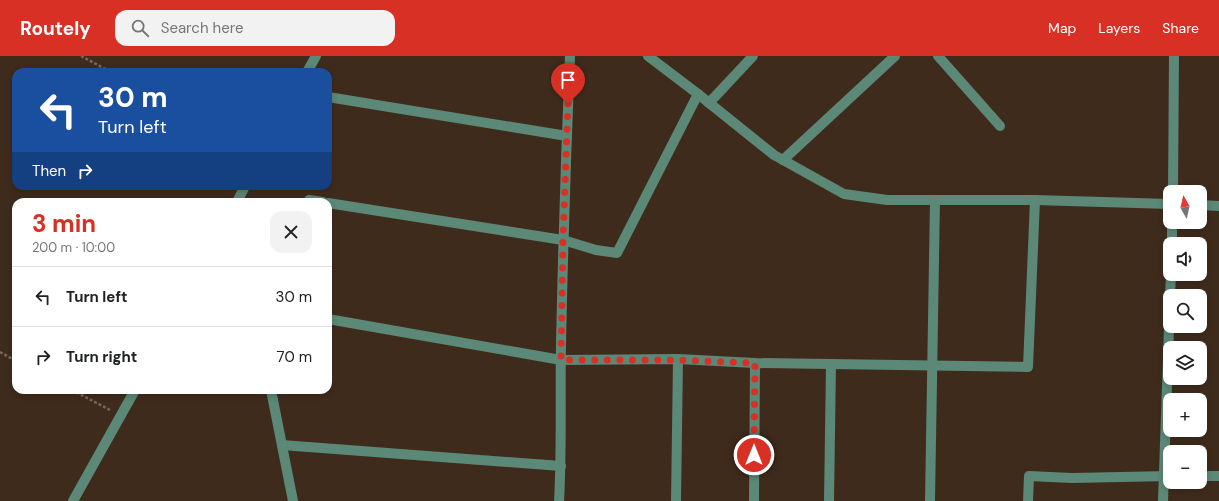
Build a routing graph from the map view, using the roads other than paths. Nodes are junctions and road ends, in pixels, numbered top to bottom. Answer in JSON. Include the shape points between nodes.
{"nodes":[{"id":1,"x":316,"y":56,"type":"edge"},
{"id":2,"x":570,"y":56,"type":"edge"},
{"id":3,"x":648,"y":56,"type":"edge"},
{"id":4,"x":753,"y":56,"type":"edge"},
{"id":5,"x":895,"y":56,"type":"edge"},
{"id":6,"x":938,"y":56,"type":"edge"},
{"id":7,"x":1174,"y":56,"type":"edge"},
{"id":8,"x":309,"y":68,"type":"edge"},
{"id":9,"x":698,"y":94,"type":"junction"},
{"id":10,"x":332,"y":98,"type":"edge"},
{"id":11,"x":709,"y":103,"type":"junction"},
{"id":12,"x":1000,"y":126,"type":"dead end"},
{"id":13,"x":567,"y":136,"type":"junction"},
{"id":14,"x":783,"y":160,"type":"junction"},
{"id":15,"x":1173,"y":185,"type":"edge"},
{"id":16,"x":935,"y":200,"type":"junction"},
{"id":17,"x":1035,"y":200,"type":"junction"},
{"id":18,"x":332,"y":204,"type":"edge"},
{"id":19,"x":1163,"y":204,"type":"edge"},
{"id":20,"x":1207,"y":205,"type":"edge"},
{"id":21,"x":1219,"y":206,"type":"edge"},
{"id":22,"x":563,"y":240,"type":"junction"},
{"id":23,"x":332,"y":321,"type":"edge"},
{"id":24,"x":1169,"y":333,"type":"edge"},
{"id":25,"x":561,"y":360,"type":"junction"},
{"id":26,"x":678,"y":360,"type":"junction"},
{"id":27,"x":755,"y":363,"type":"junction"},
{"id":28,"x":831,"y":364,"type":"junction"},
{"id":29,"x":932,"y":366,"type":"junction"},
{"id":30,"x":132,"y":394,"type":"edge"},
{"id":31,"x":272,"y":394,"type":"edge"},
{"id":32,"x":282,"y":444,"type":"junction"},
{"id":33,"x":1168,"y":445,"type":"edge"},
{"id":34,"x":561,"y":466,"type":"junction"},
{"id":35,"x":1163,"y":476,"type":"edge"},
{"id":36,"x":1207,"y":476,"type":"edge"},
{"id":37,"x":1219,"y":476,"type":"edge"},
{"id":38,"x":1165,"y":489,"type":"edge"},
{"id":39,"x":73,"y":501,"type":"edge"},
{"id":40,"x":292,"y":501,"type":"edge"},
{"id":41,"x":559,"y":501,"type":"edge"},
{"id":42,"x":676,"y":501,"type":"edge"},
{"id":43,"x":754,"y":501,"type":"edge"},
{"id":44,"x":829,"y":501,"type":"edge"},
{"id":45,"x":930,"y":501,"type":"edge"},
{"id":46,"x":1028,"y":501,"type":"edge"},
{"id":47,"x":1163,"y":501,"type":"edge"}],
"edges":[{"from":1,"to":8,"type":"street"},
{"from":2,"to":13,"type":"street"},
{"from":3,"to":9,"type":"street"},
{"from":4,"to":11,"type":"street"},
{"from":5,"to":14,"type":"street"},
{"from":6,"to":12,"type":"street"},
{"from":7,"to":15,"type":"street"},
{"from":9,"to":11,"type":"street"},
{"from":9,"to":22,"type":"street","via":[[617,253]]},
{"from":10,"to":13,"type":"street"},
{"from":11,"to":14,"type":"street"},
{"from":13,"to":22,"type":"street"},
{"from":14,"to":16,"type":"street","via":[[844,194],[887,200]]},
{"from":16,"to":17,"type":"street"},
{"from":16,"to":29,"type":"street"},
{"from":17,"to":19,"type":"street"},
{"from":17,"to":29,"type":"street","via":[[1028,367]]},
{"from":18,"to":22,"type":"street"},
{"from":20,"to":21,"type":"street"},
{"from":22,"to":25,"type":"street"},
{"from":23,"to":25,"type":"street"},
{"from":24,"to":33,"type":"street"},
{"from":25,"to":26,"type":"street"},
{"from":25,"to":34,"type":"street"},
{"from":26,"to":27,"type":"street"},
{"from":26,"to":42,"type":"street"},
{"from":27,"to":28,"type":"street"},
{"from":27,"to":43,"type":"street"},
{"from":28,"to":29,"type":"street"},
{"from":28,"to":44,"type":"street"},
{"from":29,"to":45,"type":"street"},
{"from":30,"to":39,"type":"street"},
{"from":31,"to":32,"type":"street"},
{"from":32,"to":34,"type":"street"},
{"from":32,"to":40,"type":"street"},
{"from":34,"to":41,"type":"street"},
{"from":35,"to":46,"type":"street","via":[[1029,476]]},
{"from":36,"to":37,"type":"street"},
{"from":38,"to":47,"type":"street"}]}
